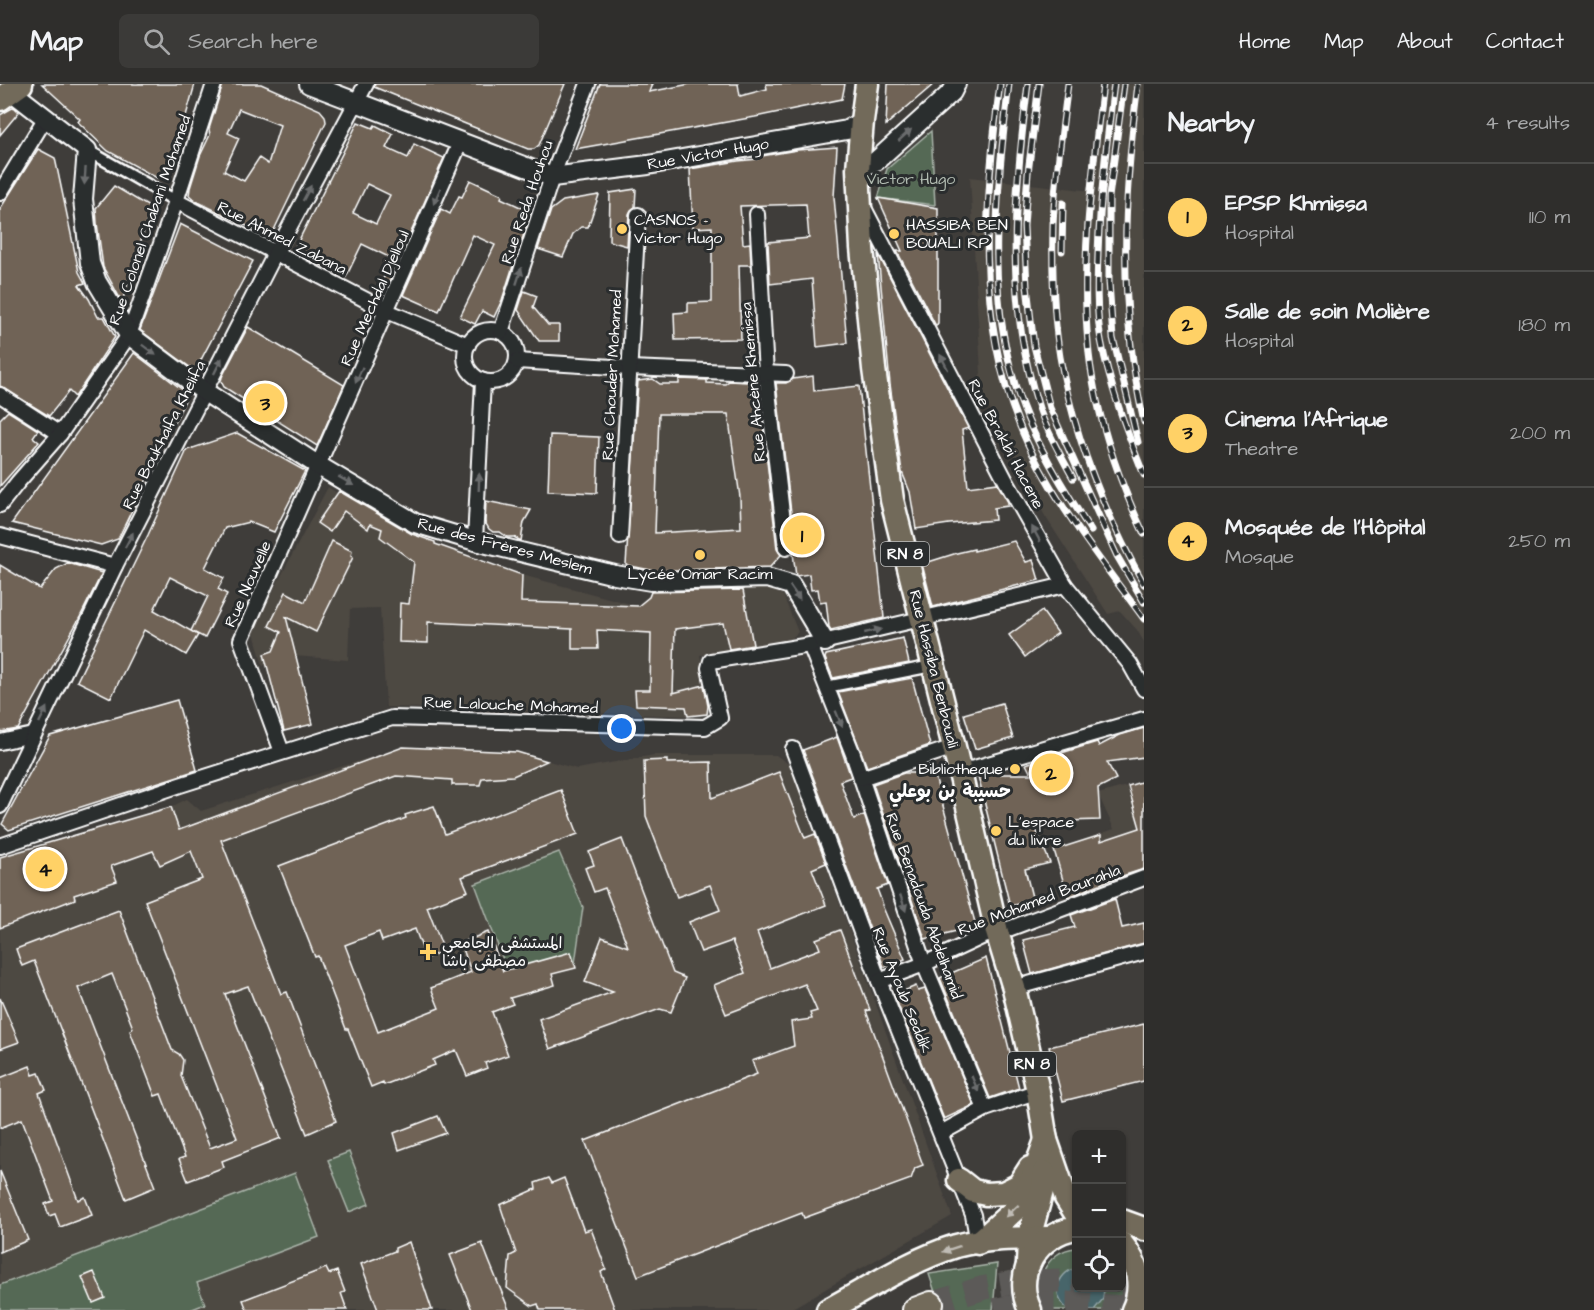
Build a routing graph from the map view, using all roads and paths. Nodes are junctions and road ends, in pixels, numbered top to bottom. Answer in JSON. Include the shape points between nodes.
{"nodes":[{"id":1,"x":214,"y":84,"type":"edge"},
{"id":2,"x":309,"y":84,"type":"edge"},
{"id":3,"x":366,"y":84,"type":"edge"},
{"id":4,"x":588,"y":84,"type":"edge"},
{"id":5,"x":867,"y":84,"type":"edge"},
{"id":6,"x":956,"y":84,"type":"edge"},
{"id":7,"x":11,"y":92,"type":"edge"},
{"id":8,"x":356,"y":103,"type":"junction"},
{"id":9,"x":46,"y":117,"type":"junction"},
{"id":10,"x":862,"y":121,"type":"junction"},
{"id":11,"x":460,"y":142,"type":"junction"},
{"id":12,"x":87,"y":150,"type":"junction"},
{"id":13,"x":858,"y":170,"type":"junction"},
{"id":14,"x":552,"y":177,"type":"junction"},
{"id":15,"x":0,"y":193,"type":"edge"},
{"id":16,"x":176,"y":201,"type":"junction"},
{"id":17,"x":860,"y":201,"type":"junction"},
{"id":18,"x":757,"y":214,"type":"dead end"},
{"id":19,"x":638,"y":215,"type":"dead end"},
{"id":20,"x":275,"y":254,"type":"junction"},
{"id":21,"x":387,"y":311,"type":"junction"},
{"id":22,"x":501,"y":332,"type":"junction"},
{"id":23,"x":129,"y":335,"type":"junction"},
{"id":24,"x":468,"y":345,"type":"junction"},
{"id":25,"x":517,"y":361,"type":"junction"},
{"id":26,"x":629,"y":368,"type":"junction"},
{"id":27,"x":766,"y":374,"type":"junction"},
{"id":28,"x":786,"y":374,"type":"dead end"},
{"id":29,"x":483,"y":381,"type":"junction"},
{"id":30,"x":205,"y":393,"type":"junction"},
{"id":31,"x":0,"y":395,"type":"edge"},
{"id":32,"x":60,"y":434,"type":"junction"},
{"id":33,"x":319,"y":466,"type":"junction"},
{"id":34,"x":0,"y":505,"type":"edge"},
{"id":35,"x":0,"y":536,"type":"edge"},
{"id":36,"x":620,"y":537,"type":"dead end"},
{"id":37,"x":475,"y":541,"type":"junction"},
{"id":38,"x":786,"y":548,"type":"dead end"},
{"id":39,"x":115,"y":566,"type":"junction"},
{"id":40,"x":1065,"y":585,"type":"junction"},
{"id":41,"x":921,"y":620,"type":"junction"},
{"id":42,"x":817,"y":644,"type":"junction"},
{"id":43,"x":933,"y":666,"type":"junction"},
{"id":44,"x":826,"y":687,"type":"junction"},
{"id":45,"x":1144,"y":689,"type":"edge"},
{"id":46,"x":1144,"y":719,"type":"edge"},
{"id":47,"x":33,"y":735,"type":"junction"},
{"id":48,"x":0,"y":742,"type":"edge"},
{"id":49,"x":793,"y":749,"type":"dead end"},
{"id":50,"x":282,"y":752,"type":"junction"},
{"id":51,"x":956,"y":757,"type":"junction"},
{"id":52,"x":861,"y":778,"type":"junction"},
{"id":53,"x":0,"y":806,"type":"edge"},
{"id":54,"x":0,"y":846,"type":"edge"},
{"id":55,"x":1144,"y":878,"type":"edge"},
{"id":56,"x":997,"y":932,"type":"junction"},
{"id":57,"x":1144,"y":952,"type":"edge"},
{"id":58,"x":924,"y":964,"type":"junction"},
{"id":59,"x":879,"y":981,"type":"junction"},
{"id":60,"x":1014,"y":988,"type":"junction"},
{"id":61,"x":1038,"y":1091,"type":"junction"},
{"id":62,"x":985,"y":1109,"type":"junction"},
{"id":63,"x":940,"y":1133,"type":"junction"},
{"id":64,"x":1046,"y":1140,"type":"junction"},
{"id":65,"x":959,"y":1180,"type":"junction"},
{"id":66,"x":1072,"y":1203,"type":"edge"},
{"id":67,"x":1126,"y":1222,"type":"edge"},
{"id":68,"x":1072,"y":1229,"type":"edge"},
{"id":69,"x":1144,"y":1229,"type":"edge"},
{"id":70,"x":1039,"y":1238,"type":"junction"},
{"id":71,"x":978,"y":1242,"type":"junction"},
{"id":72,"x":1129,"y":1247,"type":"edge"},
{"id":73,"x":1029,"y":1309,"type":"edge"},
{"id":74,"x":828,"y":1310,"type":"edge"},
{"id":75,"x":1133,"y":1310,"type":"edge"}],
"edges":[{"from":1,"to":16,"type":"street","name":"Rue Colonel Chabani Mohamed"},
{"from":2,"to":8,"type":"street"},
{"from":3,"to":8,"type":"street","name":"Rue Boukhalfa Khelifa"},
{"from":4,"to":14,"type":"street","name":"Rue Reda Houhou"},
{"from":5,"to":10,"type":"main road","name":"Rue Hassiba Benbouali","number":"RN 8"},
{"from":13,"to":6,"type":"street","one_way":true,"via":[[876,161]]},
{"from":7,"to":9,"type":"street"},
{"from":8,"to":11,"type":"street"},
{"from":20,"to":8,"type":"street","name":"Rue Boukhalfa Khelifa","one_way":true},
{"from":9,"to":12,"type":"street"},
{"from":9,"to":15,"type":"street"},
{"from":10,"to":13,"type":"main road","name":"Rue Hassiba Benbouali","number":"RN 8"},
{"from":10,"to":14,"type":"street","name":"Rue Victor Hugo","via":[[837,132],[648,165]]},
{"from":11,"to":14,"type":"street"},
{"from":11,"to":21,"type":"street","name":"Rue Mechdal Djelloul","one_way":true},
{"from":12,"to":16,"type":"street","name":"Rue Ahmed Zabana"},
{"from":12,"to":23,"type":"street","name":"Rue des Frères Meslem","one_way":true,"via":[[83,199],[90,263]]},
{"from":13,"to":17,"type":"main road","name":"Rue Hassiba Benbouali","number":"RN 8"},
{"from":22,"to":14,"type":"street","name":"Rue Reda Houhou","one_way":true},
{"from":16,"to":20,"type":"street","name":"Rue Ahmed Zabana"},
{"from":16,"to":23,"type":"street","name":"Rue Colonel Chabani Mohamed"},
{"from":40,"to":17,"type":"street","name":"Rue Brakbi Hacene","one_way":true,"via":[[1006,481]]},
{"from":17,"to":41,"type":"main road","name":"Rue Hassiba Benbouali","number":"RN 8","via":[[874,369],[892,500]]},
{"from":18,"to":27,"type":"street","name":"Rue Ahcène Khemissa"},
{"from":19,"to":26,"type":"street","name":"Rue Chouder Mohamed"},
{"from":20,"to":21,"type":"street","name":"Rue Ahmed Zabana"},
{"from":30,"to":20,"type":"street","name":"Rue Boukhalfa Khelifa","one_way":true},
{"from":21,"to":24,"type":"street","name":"Rue Ahmed Zabana"},
{"from":21,"to":33,"type":"street","name":"Rue Mechdal Djelloul","one_way":true},
{"from":22,"to":24,"type":"street","via":[[478,334]]},
{"from":22,"to":25,"type":"street","via":[[514,343]]},
{"from":23,"to":30,"type":"street","name":"Rue des Frères Meslem","one_way":true},
{"from":23,"to":32,"type":"street","name":"Rue Colonel Chabani Mohamed"},
{"from":24,"to":29,"type":"street","via":[[466,362]]},
{"from":25,"to":26,"type":"street"},
{"from":25,"to":29,"type":"street","via":[[508,376]]},
{"from":26,"to":27,"type":"street"},
{"from":26,"to":36,"type":"street","name":"Rue Chouder Mohamed"},
{"from":27,"to":28,"type":"street"},
{"from":27,"to":38,"type":"street","name":"Rue Ahcène Khemissa"},
{"from":37,"to":29,"type":"street","one_way":true},
{"from":30,"to":33,"type":"street","name":"Rue des Frères Meslem"},
{"from":39,"to":30,"type":"street","name":"Rue Boukhalfa Khelifa","one_way":true},
{"from":31,"to":32,"type":"street"},
{"from":32,"to":34,"type":"street","name":"Rue Colonel Chabani Mohamed"},
{"from":33,"to":37,"type":"street","name":"Rue des Frères Meslem","one_way":true,"via":[[415,523]]},
{"from":33,"to":50,"type":"street","name":"Rue Nouvelle","via":[[241,640]]},
{"from":35,"to":39,"type":"street"},
{"from":37,"to":42,"type":"street","name":"Rue des Frères Meslem","one_way":true,"via":[[655,581],[767,578],[791,585]]},
{"from":47,"to":39,"type":"street","name":"Rue Boukhalfa Khelifa","one_way":true},
{"from":40,"to":41,"type":"street","name":"Rue Lalouche Mohamed"},
{"from":40,"to":45,"type":"street","name":"Rue Brakbi Hacene","via":[[1130,664]]},
{"from":42,"to":41,"type":"street","name":"Rue Lalouche Mohamed","one_way":true},
{"from":41,"to":43,"type":"main road","name":"Rue Hassiba Benbouali","number":"RN 8"},
{"from":42,"to":44,"type":"street","name":"Rue Benadouda Abdelhamid"},
{"from":42,"to":50,"type":"street","name":"Rue Lalouche Mohamed","via":[[711,661],[709,668],[720,718],[705,727],[392,718]]},
{"from":43,"to":44,"type":"street"},
{"from":43,"to":51,"type":"main road","name":"Rue Hassiba Benbouali","number":"RN 8"},
{"from":44,"to":52,"type":"street","name":"Rue Benadouda Abdelhamid","one_way":true},
{"from":46,"to":51,"type":"street","via":[[971,769]]},
{"from":47,"to":48,"type":"street"},
{"from":47,"to":53,"type":"street","name":"Rue Boukhalfa Khelifa"},
{"from":49,"to":59,"type":"street","name":"Rue Ayoub Seddik"},
{"from":50,"to":54,"type":"street","name":"Rue Lalouche Mohamed"},
{"from":51,"to":52,"type":"street"},
{"from":51,"to":56,"type":"main road","name":"Rue Hassiba Benbouali","number":"RN 8"},
{"from":52,"to":58,"type":"street","name":"Rue Benadouda Abdelhamid","one_way":true},
{"from":55,"to":56,"type":"street","name":"Rue Mohamed Bourahla"},
{"from":56,"to":58,"type":"street","name":"Rue Mohamed Bourahla"},
{"from":56,"to":60,"type":"main road","name":"Rue Hassiba Benbouali","number":"RN 8"},
{"from":57,"to":60,"type":"street"},
{"from":58,"to":59,"type":"street","name":"Rue Mohamed Bourahla"},
{"from":58,"to":62,"type":"street","name":"Rue Benadouda Abdelhamid","one_way":true},
{"from":59,"to":63,"type":"street","name":"Rue Ayoub Seddik"},
{"from":60,"to":61,"type":"main road","name":"Rue Hassiba Benbouali","number":"RN 8"},
{"from":61,"to":62,"type":"street"},
{"from":61,"to":64,"type":"main road","name":"Rue Hassiba Benbouali","number":"RN 8"},
{"from":62,"to":63,"type":"street"},
{"from":63,"to":65,"type":"street","name":"Rue Ayoub Seddik"},
{"from":64,"to":65,"type":"main road","via":[[1019,1185],[1003,1193],[973,1191]]},
{"from":64,"to":66,"type":"main road","name":"Rue Hassiba Benbouali"},
{"from":64,"to":70,"type":"main road","name":"Rue Hassiba Benbouali"},
{"from":64,"to":71,"type":"main road","one_way":true,"via":[[1019,1206]]},
{"from":65,"to":71,"type":"street","name":"Rue Ayoub Seddik","via":[[973,1215]]},
{"from":67,"to":69,"type":"main road"},
{"from":68,"to":70,"type":"main road"},
{"from":70,"to":71,"type":"main road"},
{"from":70,"to":73,"type":"main road","via":[[1024,1285]]},
{"from":71,"to":74,"type":"main road","one_way":true,"via":[[926,1258]]},
{"from":72,"to":75,"type":"main road","via":[[1138,1274],[1138,1296]]}]}
